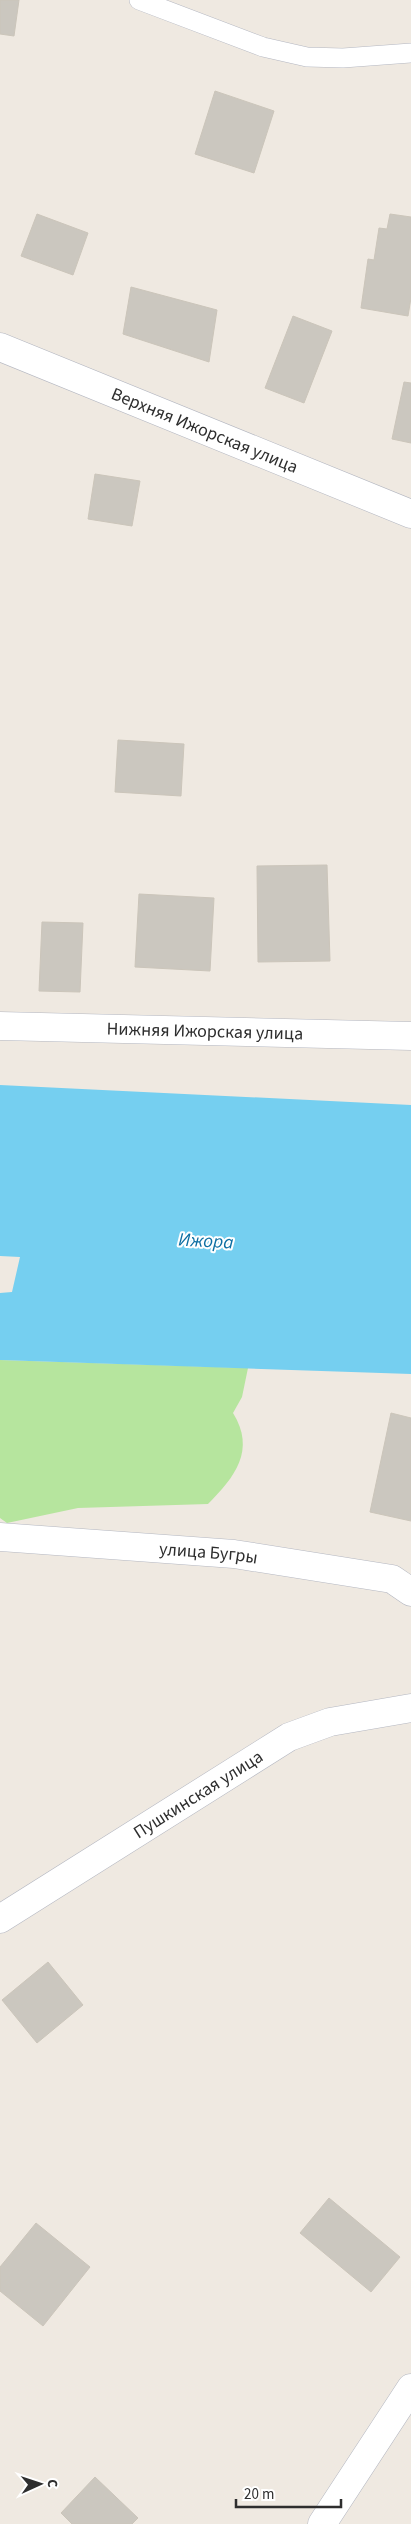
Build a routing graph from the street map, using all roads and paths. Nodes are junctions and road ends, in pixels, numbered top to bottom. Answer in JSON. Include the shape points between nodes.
{"nodes":[{"id":1,"x":139,"y":0,"type":"edge"},
{"id":2,"x":411,"y":53,"type":"edge"},
{"id":3,"x":0,"y":347,"type":"edge"},
{"id":4,"x":411,"y":514,"type":"edge"},
{"id":5,"x":0,"y":1026,"type":"edge"},
{"id":6,"x":411,"y":1036,"type":"edge"},
{"id":7,"x":0,"y":1537,"type":"edge"},
{"id":8,"x":411,"y":1592,"type":"edge"},
{"id":9,"x":411,"y":1708,"type":"edge"},
{"id":10,"x":0,"y":1918,"type":"edge"},
{"id":11,"x":411,"y":2388,"type":"edge"},
{"id":12,"x":322,"y":2524,"type":"edge"}],
"edges":[{"from":1,"to":2,"type":"lane","via":[[262,47],[307,57]]},
{"from":3,"to":4,"type":"street","name":"Верхняя Ижорская улица"},
{"from":5,"to":6,"type":"street","name":"Нижняя Ижорская улица"},
{"from":7,"to":8,"type":"street","name":"улица Бугры","via":[[234,1554],[392,1578]]},
{"from":9,"to":10,"type":"street","name":"Пушкинская улица","via":[[330,1722],[289,1737]]},
{"from":11,"to":12,"type":"street"}]}
